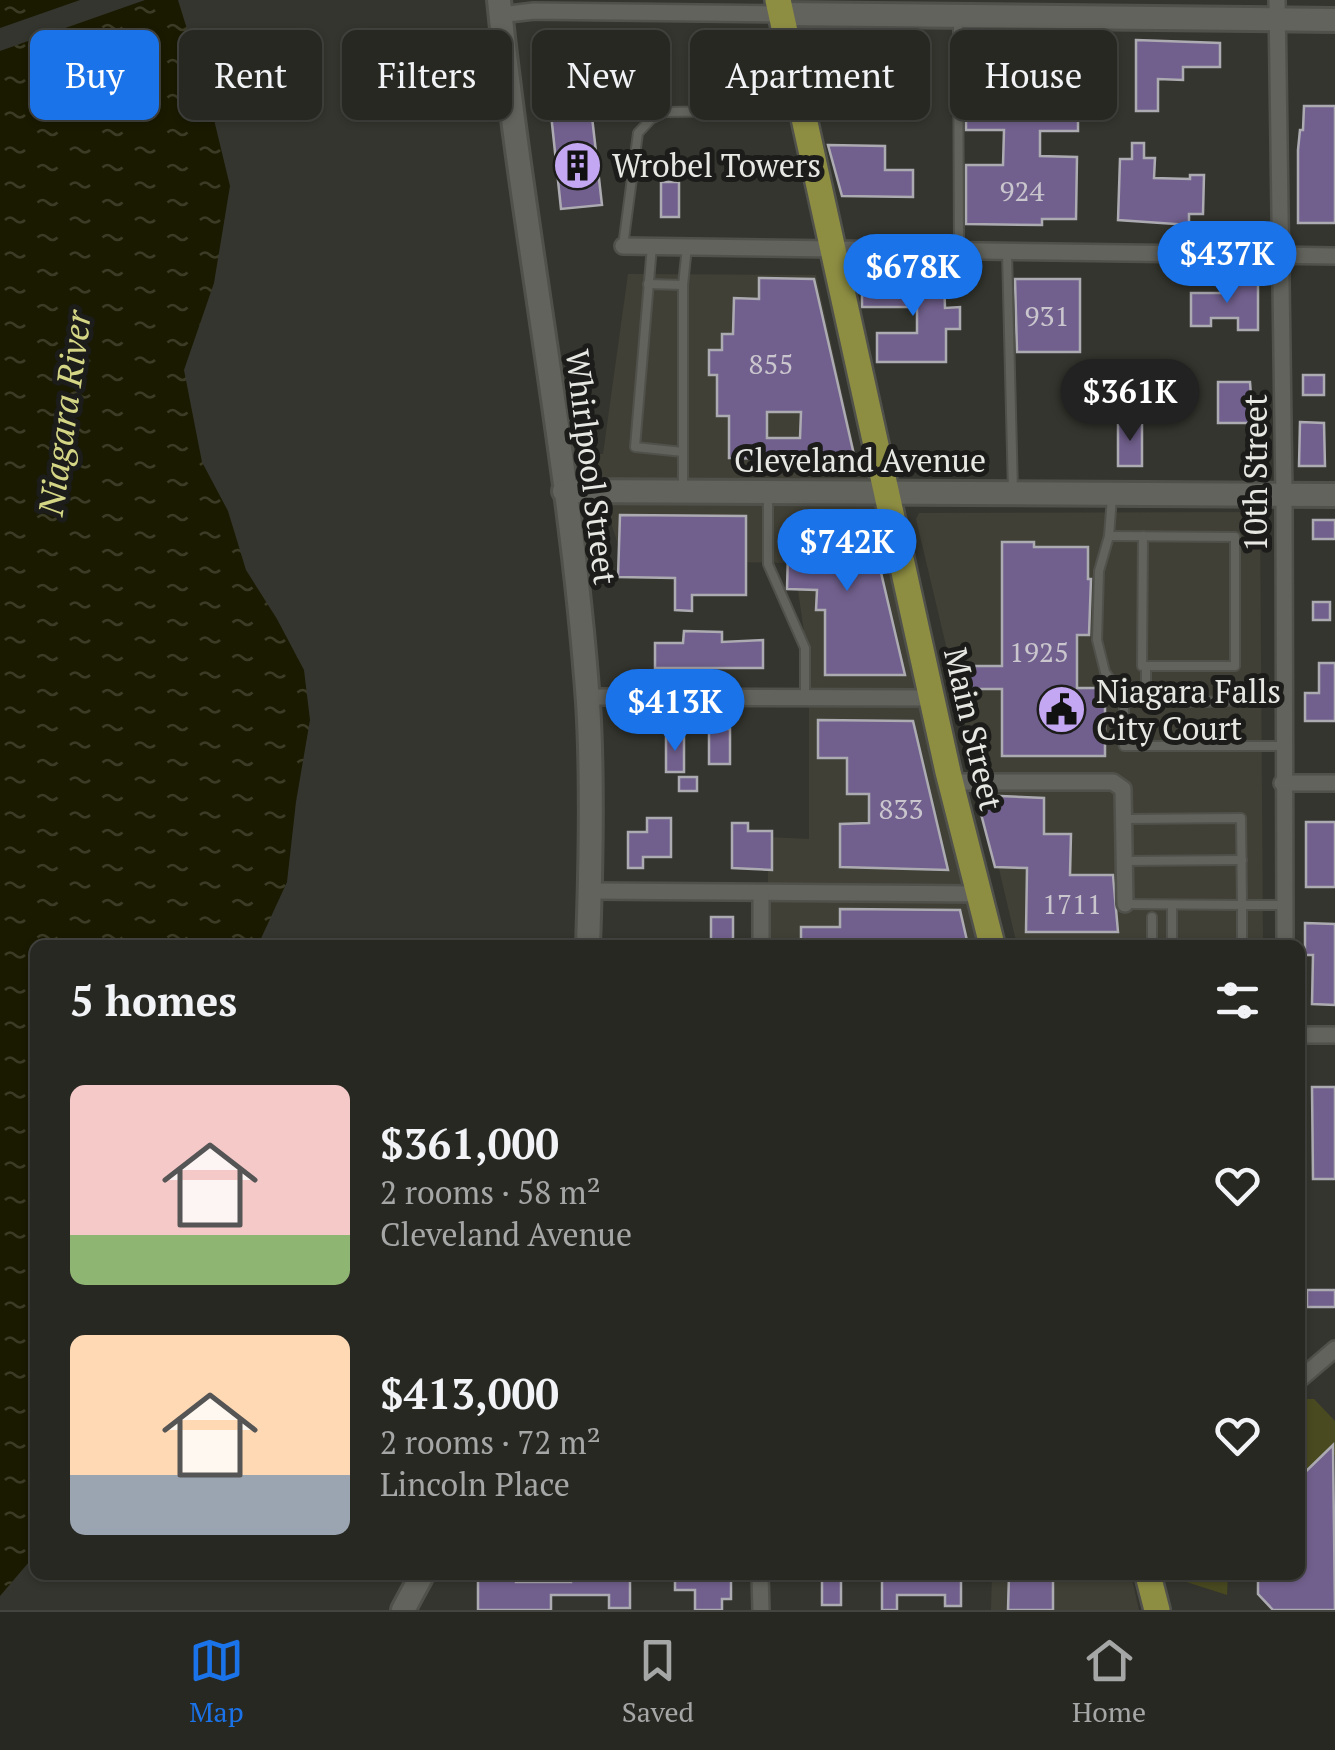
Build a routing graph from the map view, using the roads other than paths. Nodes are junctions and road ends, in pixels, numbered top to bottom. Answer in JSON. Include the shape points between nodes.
{"nodes":[{"id":1,"x":780,"y":7,"type":"edge"},
{"id":2,"x":500,"y":8,"type":"edge"},
{"id":3,"x":828,"y":8,"type":"edge"},
{"id":4,"x":910,"y":8,"type":"edge"},
{"id":5,"x":1277,"y":10,"type":"edge"},
{"id":6,"x":958,"y":16,"type":"junction"},
{"id":7,"x":1335,"y":20,"type":"edge"},
{"id":8,"x":690,"y":112,"type":"edge"},
{"id":9,"x":804,"y":120,"type":"edge"},
{"id":10,"x":623,"y":246,"type":"joint"},
{"id":11,"x":652,"y":246,"type":"junction"},
{"id":12,"x":687,"y":247,"type":"junction"},
{"id":13,"x":831,"y":249,"type":"junction"},
{"id":14,"x":958,"y":251,"type":"junction"},
{"id":15,"x":1008,"y":252,"type":"junction"},
{"id":16,"x":1280,"y":256,"type":"junction"},
{"id":17,"x":1335,"y":256,"type":"edge"},
{"id":18,"x":648,"y":284,"type":"junction"},
{"id":19,"x":684,"y":285,"type":"junction"},
{"id":20,"x":684,"y":452,"type":"junction"},
{"id":21,"x":564,"y":491,"type":"junction"},
{"id":22,"x":684,"y":491,"type":"junction"},
{"id":23,"x":768,"y":492,"type":"junction"},
{"id":24,"x":888,"y":492,"type":"junction"},
{"id":25,"x":1013,"y":493,"type":"junction"},
{"id":26,"x":1112,"y":494,"type":"junction"},
{"id":27,"x":1284,"y":495,"type":"junction"},
{"id":28,"x":1335,"y":495,"type":"edge"},
{"id":29,"x":1110,"y":536,"type":"junction"},
{"id":30,"x":1143,"y":536,"type":"junction"},
{"id":31,"x":1146,"y":666,"type":"junction"},
{"id":32,"x":587,"y":696,"type":"junction"},
{"id":33,"x":804,"y":698,"type":"junction"},
{"id":34,"x":933,"y":698,"type":"junction"},
{"id":35,"x":1282,"y":698,"type":"junction"},
{"id":36,"x":1124,"y":699,"type":"junction"},
{"id":37,"x":1146,"y":700,"type":"junction"},
{"id":38,"x":1282,"y":746,"type":"junction"},
{"id":39,"x":950,"y":782,"type":"junction"},
{"id":40,"x":1282,"y":783,"type":"junction"},
{"id":41,"x":1335,"y":783,"type":"edge"},
{"id":42,"x":1124,"y":819,"type":"junction"},
{"id":43,"x":1242,"y":860,"type":"junction"},
{"id":44,"x":1124,"y":862,"type":"junction"},
{"id":45,"x":591,"y":890,"type":"junction"},
{"id":46,"x":761,"y":894,"type":"junction"},
{"id":47,"x":980,"y":894,"type":"junction"},
{"id":48,"x":1125,"y":904,"type":"joint"},
{"id":49,"x":1172,"y":905,"type":"junction"},
{"id":50,"x":1242,"y":905,"type":"junction"},
{"id":51,"x":1284,"y":905,"type":"junction"},
{"id":52,"x":1152,"y":917,"type":"dead end"},
{"id":53,"x":588,"y":940,"type":"edge"},
{"id":54,"x":761,"y":940,"type":"edge"},
{"id":55,"x":991,"y":940,"type":"edge"},
{"id":56,"x":1152,"y":940,"type":"edge"},
{"id":57,"x":1172,"y":940,"type":"edge"},
{"id":58,"x":1242,"y":940,"type":"edge"},
{"id":59,"x":1284,"y":940,"type":"edge"},
{"id":60,"x":1305,"y":1035,"type":"edge"},
{"id":61,"x":1335,"y":1035,"type":"edge"},
{"id":62,"x":1335,"y":1349,"type":"edge"},
{"id":63,"x":1305,"y":1375,"type":"edge"},
{"id":64,"x":419,"y":1580,"type":"edge"},
{"id":65,"x":760,"y":1580,"type":"edge"},
{"id":66,"x":1149,"y":1580,"type":"edge"},
{"id":67,"x":403,"y":1610,"type":"edge"},
{"id":68,"x":760,"y":1610,"type":"edge"},
{"id":69,"x":1157,"y":1610,"type":"edge"}],
"edges":[{"from":1,"to":2,"type":"street"},
{"from":1,"to":3,"type":"main road"},
{"from":2,"to":21,"type":"main road","name":"Whirlpool Street"},
{"from":3,"to":4,"type":"main road"},
{"from":4,"to":6,"type":"main road"},
{"from":5,"to":6,"type":"main road"},
{"from":5,"to":7,"type":"main road"},
{"from":5,"to":16,"type":"street","name":"10th Street"},
{"from":6,"to":14,"type":"lane"},
{"from":8,"to":10,"type":"lane","via":[[666,112],[638,133]]},
{"from":9,"to":13,"type":"main road","name":"Main Street"},
{"from":10,"to":11,"type":"street"},
{"from":11,"to":12,"type":"street"},
{"from":11,"to":18,"type":"lane"},
{"from":12,"to":13,"type":"street"},
{"from":12,"to":19,"type":"lane"},
{"from":13,"to":14,"type":"street"},
{"from":13,"to":24,"type":"main road","name":"Main Street"},
{"from":14,"to":15,"type":"street"},
{"from":15,"to":16,"type":"street"},
{"from":15,"to":25,"type":"lane"},
{"from":16,"to":17,"type":"street"},
{"from":16,"to":27,"type":"street","name":"10th Street"},
{"from":18,"to":19,"type":"lane"},
{"from":18,"to":20,"type":"lane","via":[[635,447]]},
{"from":19,"to":20,"type":"lane"},
{"from":20,"to":22,"type":"lane"},
{"from":21,"to":22,"type":"main road","name":"Cleveland Avenue"},
{"from":21,"to":32,"type":"main road","name":"Whirlpool Street"},
{"from":22,"to":23,"type":"main road","name":"Cleveland Avenue"},
{"from":23,"to":24,"type":"main road","name":"Cleveland Avenue"},
{"from":23,"to":33,"type":"lane","via":[[768,564],[804,648]]},
{"from":24,"to":25,"type":"main road","name":"Cleveland Avenue"},
{"from":24,"to":34,"type":"main road","name":"Main Street"},
{"from":25,"to":26,"type":"main road","name":"Cleveland Avenue"},
{"from":26,"to":27,"type":"main road","name":"Cleveland Avenue"},
{"from":26,"to":29,"type":"lane"},
{"from":27,"to":28,"type":"main road","name":"Cleveland Avenue"},
{"from":27,"to":35,"type":"street","name":"10th Street"},
{"from":29,"to":30,"type":"lane"},
{"from":29,"to":36,"type":"lane","via":[[1099,571],[1098,640],[1105,672]]},
{"from":30,"to":31,"type":"lane"},
{"from":30,"to":31,"type":"lane","via":[[1234,536],[1236,666]]},
{"from":31,"to":37,"type":"lane"},
{"from":32,"to":33,"type":"street"},
{"from":32,"to":45,"type":"main road","name":"Whirlpool Street"},
{"from":33,"to":34,"type":"street"},
{"from":34,"to":39,"type":"main road","name":"Main Street"},
{"from":35,"to":37,"type":"lane"},
{"from":35,"to":38,"type":"street","name":"10th Street"},
{"from":36,"to":37,"type":"lane"},
{"from":36,"to":38,"type":"lane","via":[[1124,746]]},
{"from":38,"to":40,"type":"street","name":"10th Street"},
{"from":39,"to":42,"type":"street","via":[[1113,782],[1123,789]]},
{"from":39,"to":47,"type":"main road","name":"Main Street"},
{"from":40,"to":41,"type":"street"},
{"from":40,"to":51,"type":"street","name":"10th Street"},
{"from":42,"to":43,"type":"lane","via":[[1241,818]]},
{"from":42,"to":44,"type":"street"},
{"from":43,"to":44,"type":"lane"},
{"from":43,"to":50,"type":"lane"},
{"from":44,"to":48,"type":"street"},
{"from":45,"to":46,"type":"street"},
{"from":45,"to":53,"type":"main road","name":"Whirlpool Street"},
{"from":46,"to":47,"type":"street"},
{"from":46,"to":54,"type":"street"},
{"from":47,"to":55,"type":"main road","name":"Main Street"},
{"from":48,"to":49,"type":"lane"},
{"from":49,"to":50,"type":"lane"},
{"from":49,"to":57,"type":"lane"},
{"from":50,"to":51,"type":"lane"},
{"from":50,"to":58,"type":"lane"},
{"from":51,"to":59,"type":"street","name":"10th Street"},
{"from":52,"to":56,"type":"lane"},
{"from":60,"to":61,"type":"street"},
{"from":62,"to":63,"type":"street"},
{"from":64,"to":67,"type":"main road"},
{"from":65,"to":68,"type":"street"},
{"from":66,"to":69,"type":"main road"}]}
